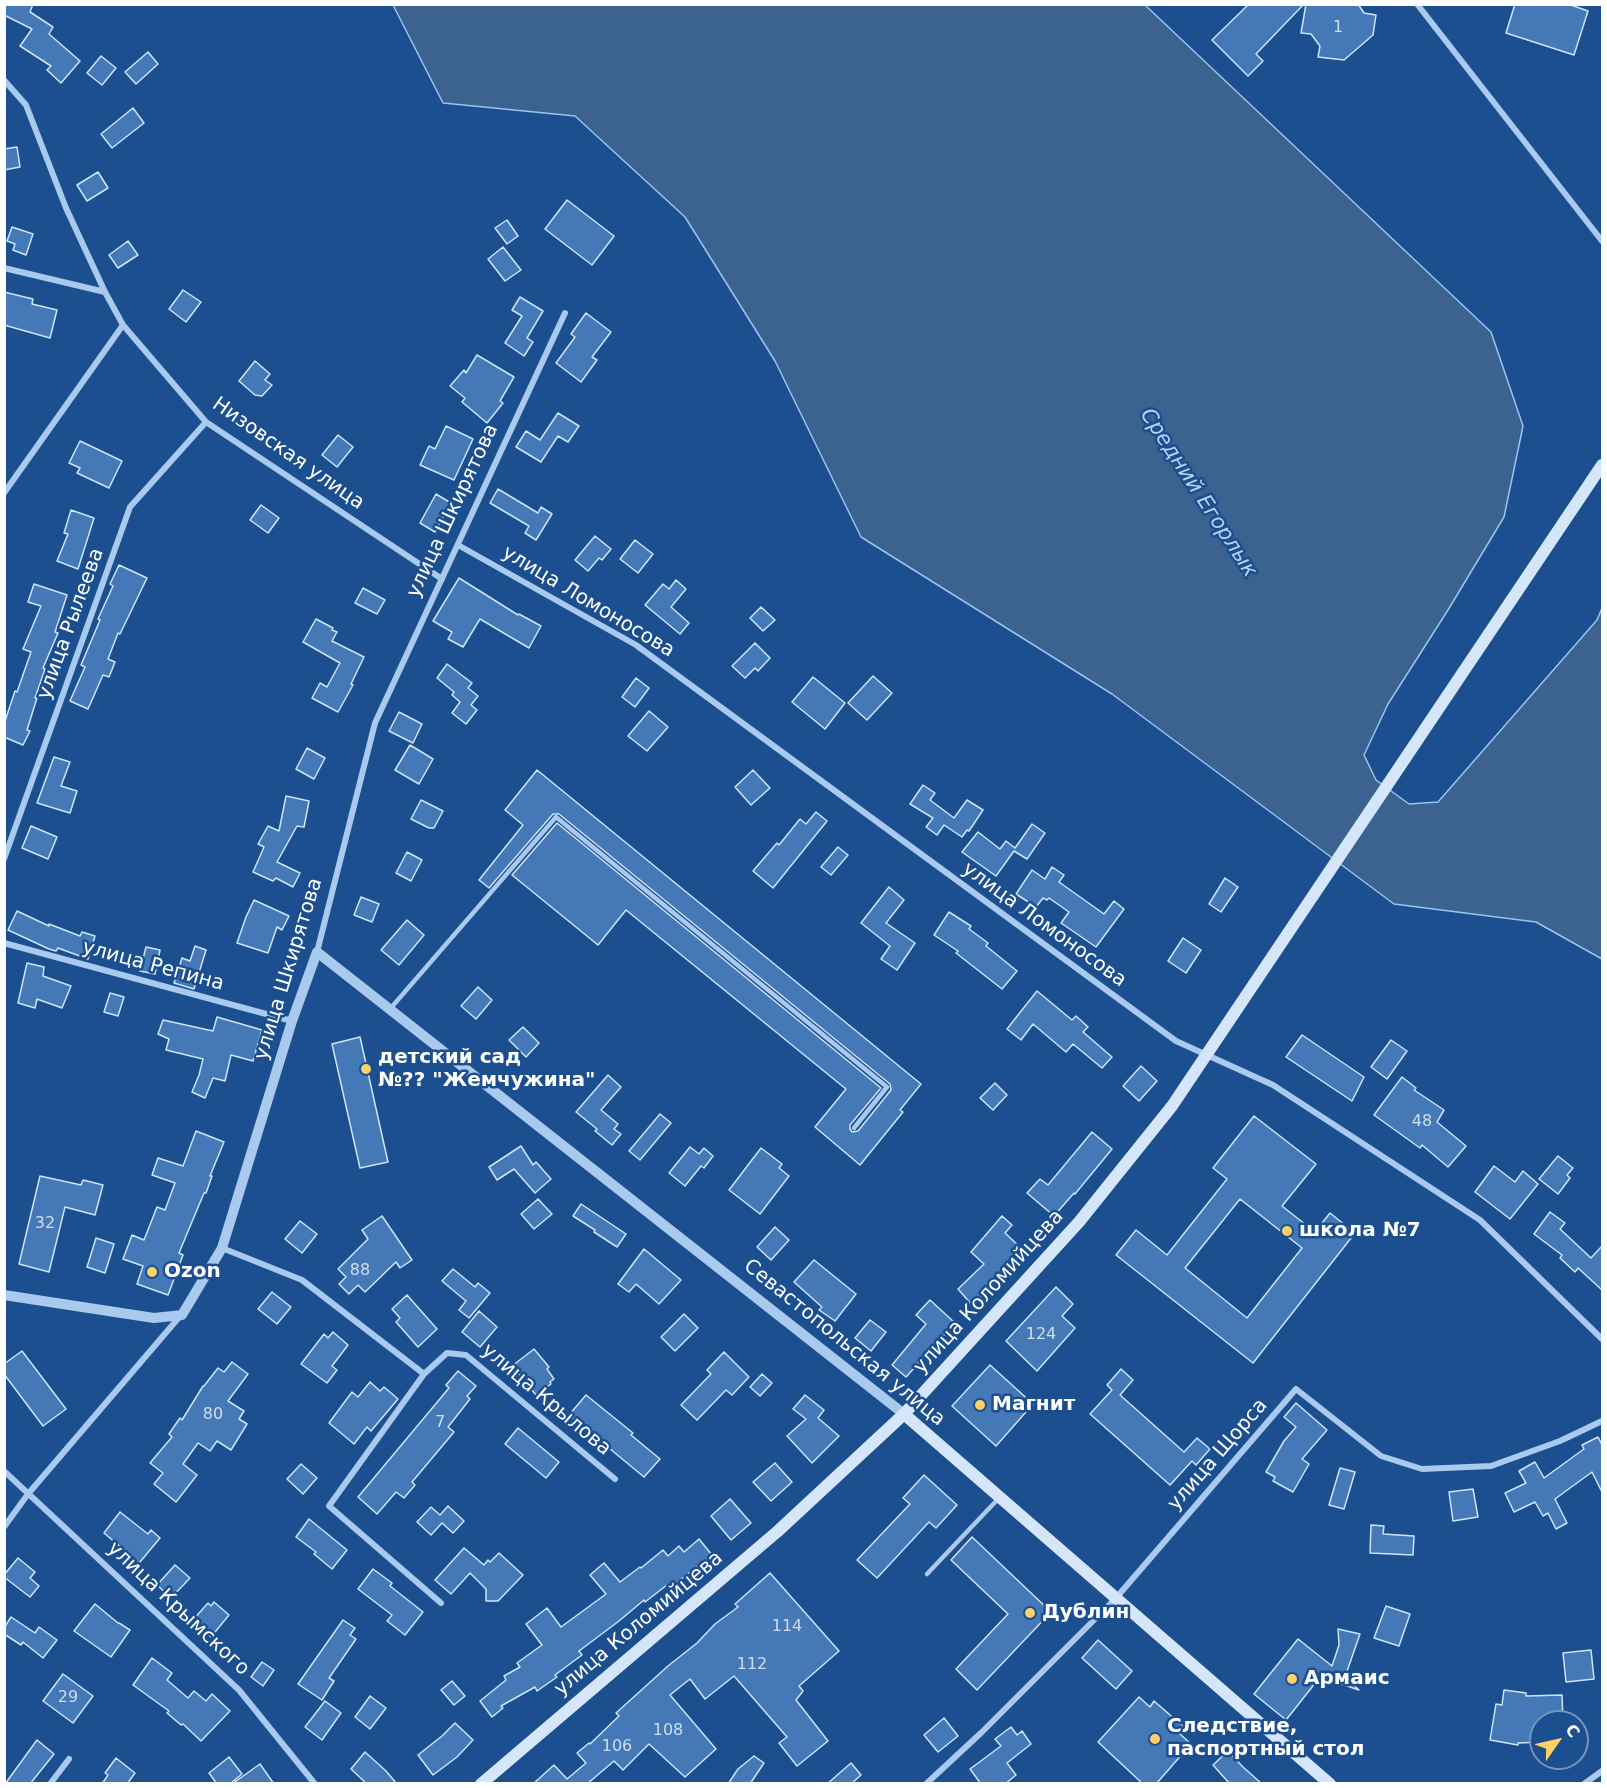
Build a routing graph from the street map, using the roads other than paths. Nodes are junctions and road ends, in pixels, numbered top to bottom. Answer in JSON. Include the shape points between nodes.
{"nodes":[{"id":1,"x":1417,"y":4,"type":"edge"},
{"id":2,"x":4,"y":80,"type":"edge"},
{"id":3,"x":1602,"y":241,"type":"edge"},
{"id":4,"x":4,"y":268,"type":"edge"},
{"id":5,"x":105,"y":292,"type":"junction"},
{"id":6,"x":565,"y":313,"type":"dead end"},
{"id":7,"x":123,"y":325,"type":"junction"},
{"id":8,"x":206,"y":422,"type":"junction"},
{"id":9,"x":1602,"y":465,"type":"edge"},
{"id":10,"x":4,"y":493,"type":"edge"},
{"id":11,"x":458,"y":545,"type":"junction"},
{"id":12,"x":442,"y":579,"type":"junction"},
{"id":13,"x":4,"y":859,"type":"edge"},
{"id":14,"x":4,"y":943,"type":"edge"},
{"id":15,"x":317,"y":952,"type":"junction"},
{"id":16,"x":390,"y":1010,"type":"junction"},
{"id":17,"x":292,"y":1021,"type":"junction"},
{"id":18,"x":1205,"y":1055,"type":"junction"},
{"id":19,"x":854,"y":1128,"type":"dead end"},
{"id":20,"x":222,"y":1248,"type":"junction"},
{"id":21,"x":4,"y":1295,"type":"edge"},
{"id":22,"x":182,"y":1315,"type":"junction"},
{"id":23,"x":1602,"y":1339,"type":"edge"},
{"id":24,"x":424,"y":1374,"type":"junction"},
{"id":25,"x":904,"y":1414,"type":"junction"},
{"id":26,"x":1602,"y":1421,"type":"edge"},
{"id":27,"x":4,"y":1471,"type":"edge"},
{"id":28,"x":615,"y":1479,"type":"dead end"},
{"id":29,"x":28,"y":1494,"type":"junction"},
{"id":30,"x":1000,"y":1497,"type":"junction"},
{"id":31,"x":4,"y":1527,"type":"edge"},
{"id":32,"x":927,"y":1574,"type":"dead end"},
{"id":33,"x":1116,"y":1598,"type":"junction"},
{"id":34,"x":441,"y":1603,"type":"dead end"},
{"id":35,"x":69,"y":1759,"type":"dead end"},
{"id":36,"x":1602,"y":1771,"type":"edge"},
{"id":37,"x":50,"y":1784,"type":"edge"},
{"id":38,"x":315,"y":1784,"type":"edge"},
{"id":39,"x":482,"y":1784,"type":"edge"},
{"id":40,"x":926,"y":1784,"type":"edge"},
{"id":41,"x":1330,"y":1784,"type":"edge"},
{"id":42,"x":1584,"y":1784,"type":"edge"}],
"edges":[{"from":1,"to":3,"type":"street"},
{"from":2,"to":5,"type":"street","name":"Низовская улица","via":[[26,105],[66,208]]},
{"from":4,"to":5,"type":"street"},
{"from":5,"to":7,"type":"street","name":"Низовская улица"},
{"from":6,"to":11,"type":"street","name":"улица Шкирятова"},
{"from":7,"to":8,"type":"street","name":"Низовская улица"},
{"from":7,"to":10,"type":"street"},
{"from":8,"to":12,"type":"street","name":"Низовская улица"},
{"from":8,"to":13,"type":"street","name":"улица Рылеева","via":[[130,507]]},
{"from":9,"to":18,"type":"main road","name":"улица Коломийцева"},
{"from":11,"to":12,"type":"street","name":"улица Шкирятова"},
{"from":11,"to":18,"type":"street","name":"улица Ломоносова","via":[[636,645],[1176,1041]]},
{"from":12,"to":15,"type":"street","name":"улица Шкирятова","via":[[375,723]]},
{"from":14,"to":17,"type":"street","name":"улица Репина"},
{"from":15,"to":16,"type":"street","name":"Севастопольская улица"},
{"from":15,"to":17,"type":"street","name":"улица Шкирятова"},
{"from":16,"to":19,"type":"lane","via":[[556,817],[887,1087]]},
{"from":16,"to":25,"type":"street","name":"Севастопольская улица"},
{"from":17,"to":20,"type":"street","name":"улица Шкирятова"},
{"from":18,"to":23,"type":"street","name":"улица Ломоносова","via":[[1273,1085],[1480,1220]]},
{"from":18,"to":25,"type":"main road","name":"улица Коломийцева","via":[[1172,1106],[1079,1222]]},
{"from":20,"to":22,"type":"street","name":"улица Шкирятова"},
{"from":20,"to":24,"type":"street","via":[[302,1280]]},
{"from":21,"to":22,"type":"street","via":[[154,1318]]},
{"from":22,"to":29,"type":"street","name":"улица Шкирятова"},
{"from":24,"to":28,"type":"street","name":"улица Крылова","via":[[447,1353],[466,1355]]},
{"from":24,"to":34,"type":"street","name":"улица Крылова","via":[[328,1506]]},
{"from":25,"to":30,"type":"main road","name":"Севастопольская улица"},
{"from":25,"to":39,"type":"main road","name":"улица Коломийцева","via":[[778,1531]]},
{"from":26,"to":33,"type":"street","name":"улица Щорса","via":[[1491,1466],[1422,1468],[1381,1456],[1296,1389]]},
{"from":27,"to":29,"type":"street","name":"улица Крымского"},
{"from":29,"to":31,"type":"street","name":"улица Шкирятова"},
{"from":29,"to":38,"type":"street","name":"улица Крымского","via":[[239,1690]]},
{"from":30,"to":32,"type":"lane"},
{"from":30,"to":33,"type":"main road","name":"Севастопольская улица"},
{"from":33,"to":40,"type":"street","name":"улица Щорса"},
{"from":33,"to":41,"type":"main road","name":"Севастопольская улица"},
{"from":35,"to":37,"type":"street"},
{"from":36,"to":42,"type":"street"}]}
